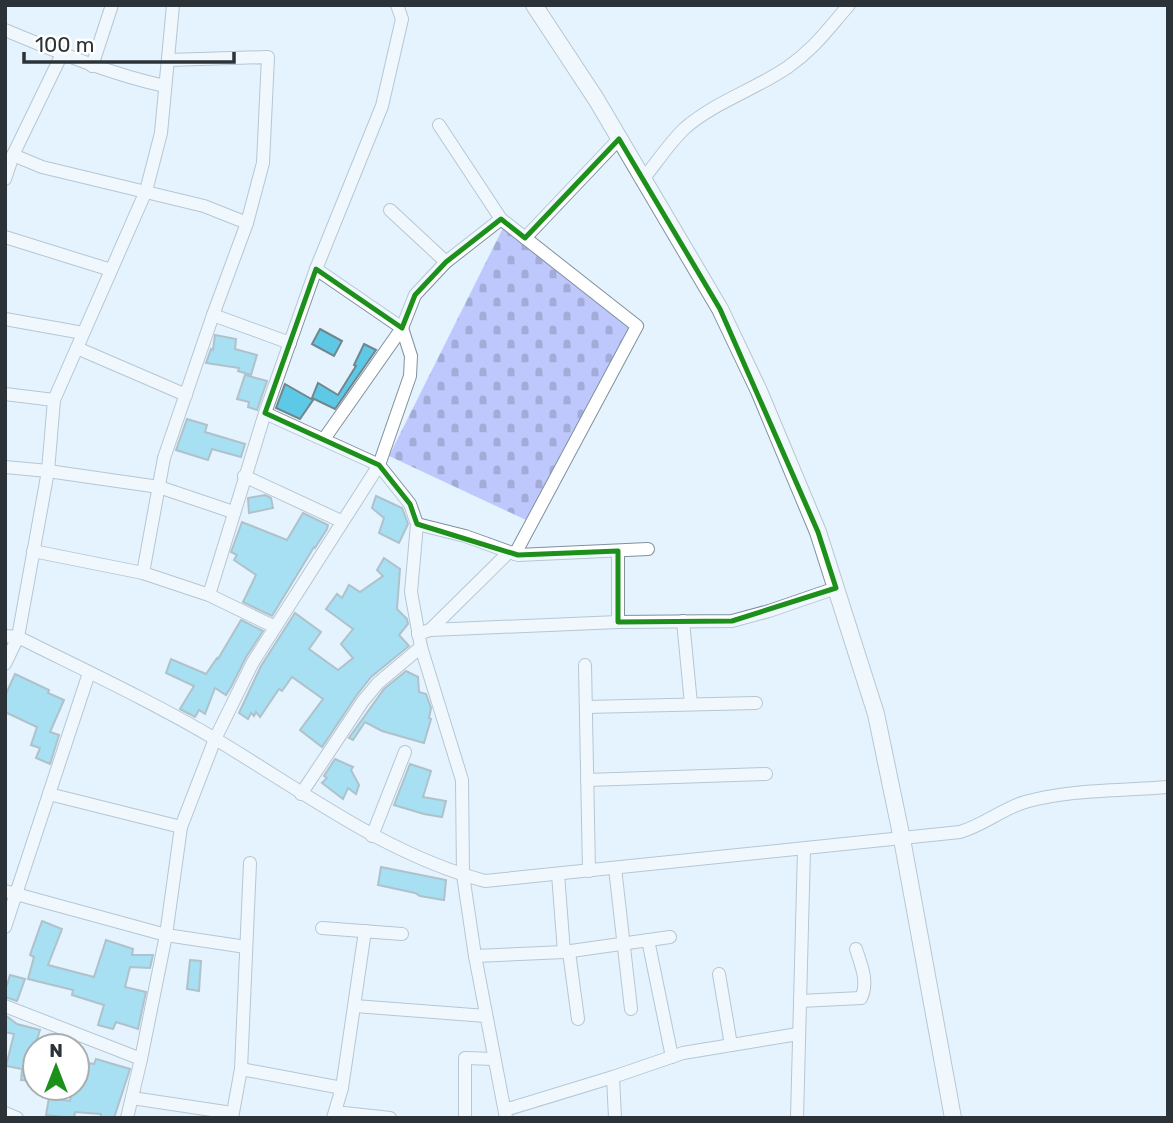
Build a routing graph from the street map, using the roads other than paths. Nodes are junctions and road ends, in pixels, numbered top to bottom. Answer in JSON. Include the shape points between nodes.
{"nodes":[{"id":1,"x":112,"y":5,"type":"edge"},
{"id":2,"x":173,"y":5,"type":"edge"},
{"id":3,"x":397,"y":5,"type":"edge"},
{"id":4,"x":534,"y":5,"type":"edge"},
{"id":5,"x":849,"y":5,"type":"edge"},
{"id":6,"x":5,"y":30,"type":"edge"},
{"id":7,"x":62,"y":54,"type":"junction"},
{"id":8,"x":168,"y":60,"type":"junction"},
{"id":9,"x":92,"y":66,"type":"junction"},
{"id":10,"x":165,"y":86,"type":"junction"},
{"id":11,"x":439,"y":125,"type":"dead end"},
{"id":12,"x":619,"y":139,"type":"junction"},
{"id":13,"x":11,"y":149,"type":"edge"},
{"id":14,"x":644,"y":178,"type":"junction"},
{"id":15,"x":5,"y":179,"type":"edge"},
{"id":16,"x":146,"y":191,"type":"junction"},
{"id":17,"x":390,"y":210,"type":"dead end"},
{"id":18,"x":501,"y":219,"type":"junction"},
{"id":19,"x":247,"y":223,"type":"junction"},
{"id":20,"x":5,"y":237,"type":"edge"},
{"id":21,"x":525,"y":238,"type":"junction"},
{"id":22,"x":446,"y":262,"type":"junction"},
{"id":23,"x":316,"y":269,"type":"junction"},
{"id":24,"x":111,"y":270,"type":"junction"},
{"id":25,"x":213,"y":315,"type":"junction"},
{"id":26,"x":5,"y":319,"type":"edge"},
{"id":27,"x":402,"y":328,"type":"junction"},
{"id":28,"x":83,"y":333,"type":"junction"},
{"id":29,"x":290,"y":343,"type":"junction"},
{"id":30,"x":77,"y":348,"type":"junction"},
{"id":31,"x":5,"y":394,"type":"edge"},
{"id":32,"x":186,"y":395,"type":"junction"},
{"id":33,"x":54,"y":400,"type":"junction"},
{"id":34,"x":265,"y":413,"type":"junction"},
{"id":35,"x":324,"y":439,"type":"junction"},
{"id":36,"x":379,"y":465,"type":"junction"},
{"id":37,"x":5,"y":467,"type":"edge"},
{"id":38,"x":48,"y":471,"type":"junction"},
{"id":39,"x":244,"y":476,"type":"junction"},
{"id":40,"x":159,"y":486,"type":"junction"},
{"id":41,"x":233,"y":512,"type":"junction"},
{"id":42,"x":341,"y":522,"type":"junction"},
{"id":43,"x":417,"y":524,"type":"junction"},
{"id":44,"x":648,"y":549,"type":"dead end"},
{"id":45,"x":33,"y":551,"type":"junction"},
{"id":46,"x":618,"y":551,"type":"junction"},
{"id":47,"x":512,"y":554,"type":"junction"},
{"id":48,"x":143,"y":573,"type":"junction"},
{"id":49,"x":836,"y":587,"type":"junction"},
{"id":50,"x":209,"y":595,"type":"junction"},
{"id":51,"x":683,"y":621,"type":"junction"},
{"id":52,"x":618,"y":622,"type":"junction"},
{"id":53,"x":275,"y":627,"type":"junction"},
{"id":54,"x":424,"y":632,"type":"junction"},
{"id":55,"x":11,"y":637,"type":"edge"},
{"id":56,"x":421,"y":647,"type":"junction"},
{"id":57,"x":5,"y":664,"type":"edge"},
{"id":58,"x":585,"y":665,"type":"dead end"},
{"id":59,"x":89,"y":673,"type":"junction"},
{"id":60,"x":756,"y":703,"type":"dead end"},
{"id":61,"x":691,"y":704,"type":"junction"},
{"id":62,"x":586,"y":707,"type":"junction"},
{"id":63,"x":215,"y":739,"type":"junction"},
{"id":64,"x":405,"y":752,"type":"dead end"},
{"id":65,"x":766,"y":774,"type":"dead end"},
{"id":66,"x":587,"y":780,"type":"junction"},
{"id":67,"x":1168,"y":787,"type":"edge"},
{"id":68,"x":49,"y":794,"type":"junction"},
{"id":69,"x":301,"y":794,"type":"junction"},
{"id":70,"x":181,"y":827,"type":"junction"},
{"id":71,"x":372,"y":836,"type":"junction"},
{"id":72,"x":902,"y":839,"type":"junction"},
{"id":73,"x":804,"y":849,"type":"junction"},
{"id":74,"x":250,"y":863,"type":"dead end"},
{"id":75,"x":615,"y":868,"type":"junction"},
{"id":76,"x":589,"y":871,"type":"junction"},
{"id":77,"x":558,"y":874,"type":"junction"},
{"id":78,"x":463,"y":875,"type":"junction"},
{"id":79,"x":10,"y":893,"type":"edge"},
{"id":80,"x":5,"y":927,"type":"edge"},
{"id":81,"x":322,"y":928,"type":"dead end"},
{"id":82,"x":365,"y":931,"type":"junction"},
{"id":83,"x":402,"y":934,"type":"dead end"},
{"id":84,"x":166,"y":935,"type":"junction"},
{"id":85,"x":670,"y":937,"type":"dead end"},
{"id":86,"x":648,"y":940,"type":"junction"},
{"id":87,"x":624,"y":944,"type":"junction"},
{"id":88,"x":246,"y":947,"type":"junction"},
{"id":89,"x":856,"y":949,"type":"dead end"},
{"id":90,"x":566,"y":952,"type":"junction"},
{"id":91,"x":475,"y":956,"type":"junction"},
{"id":92,"x":719,"y":974,"type":"dead end"},
{"id":93,"x":800,"y":1001,"type":"junction"},
{"id":94,"x":5,"y":1006,"type":"edge"},
{"id":95,"x":355,"y":1006,"type":"junction"},
{"id":96,"x":631,"y":1009,"type":"dead end"},
{"id":97,"x":486,"y":1016,"type":"junction"},
{"id":98,"x":578,"y":1019,"type":"dead end"},
{"id":99,"x":798,"y":1034,"type":"junction"},
{"id":100,"x":731,"y":1045,"type":"junction"},
{"id":101,"x":672,"y":1057,"type":"junction"},
{"id":102,"x":141,"y":1059,"type":"junction"},
{"id":103,"x":494,"y":1059,"type":"junction"},
{"id":104,"x":241,"y":1069,"type":"junction"},
{"id":105,"x":613,"y":1077,"type":"junction"},
{"id":106,"x":342,"y":1088,"type":"junction"},
{"id":107,"x":132,"y":1098,"type":"junction"},
{"id":108,"x":5,"y":1113,"type":"edge"},
{"id":109,"x":506,"y":1114,"type":"edge"},
{"id":110,"x":232,"y":1115,"type":"edge"},
{"id":111,"x":334,"y":1115,"type":"edge"},
{"id":112,"x":17,"y":1118,"type":"edge"},
{"id":113,"x":127,"y":1118,"type":"edge"},
{"id":114,"x":390,"y":1118,"type":"edge"},
{"id":115,"x":465,"y":1118,"type":"edge"},
{"id":116,"x":615,"y":1118,"type":"edge"},
{"id":117,"x":797,"y":1118,"type":"edge"},
{"id":118,"x":953,"y":1118,"type":"edge"}],
"edges":[{"from":1,"to":9,"type":"street"},
{"from":2,"to":8,"type":"street"},
{"from":3,"to":23,"type":"street","via":[[402,19],[382,106]]},
{"from":4,"to":12,"type":"street"},
{"from":5,"to":14,"type":"street","via":[[815,47],[685,128]]},
{"from":6,"to":7,"type":"street"},
{"from":7,"to":9,"type":"street"},
{"from":7,"to":13,"type":"street"},
{"from":8,"to":10,"type":"street"},
{"from":8,"to":19,"type":"street","via":[[268,57],[262,163]]},
{"from":9,"to":10,"type":"street"},
{"from":10,"to":16,"type":"street","via":[[161,133]]},
{"from":11,"to":18,"type":"street"},
{"from":12,"to":14,"type":"street"},
{"from":12,"to":21,"type":"street"},
{"from":13,"to":15,"type":"street"},
{"from":13,"to":16,"type":"street","via":[[42,167]]},
{"from":14,"to":49,"type":"street","via":[[720,309],[759,391]]},
{"from":16,"to":19,"type":"street"},
{"from":16,"to":24,"type":"street"},
{"from":17,"to":22,"type":"street"},
{"from":18,"to":21,"type":"street"},
{"from":18,"to":22,"type":"street"},
{"from":19,"to":25,"type":"street"},
{"from":20,"to":24,"type":"street"},
{"from":21,"to":47,"type":"street","via":[[637,326]]},
{"from":22,"to":27,"type":"street","via":[[415,295]]},
{"from":23,"to":27,"type":"street"},
{"from":23,"to":29,"type":"street"},
{"from":24,"to":28,"type":"street"},
{"from":25,"to":29,"type":"street"},
{"from":25,"to":32,"type":"street"},
{"from":26,"to":28,"type":"street"},
{"from":27,"to":35,"type":"street"},
{"from":27,"to":36,"type":"street","via":[[411,356],[410,376]]},
{"from":28,"to":30,"type":"street"},
{"from":29,"to":34,"type":"street"},
{"from":30,"to":32,"type":"street"},
{"from":30,"to":33,"type":"street"},
{"from":31,"to":33,"type":"street"},
{"from":32,"to":40,"type":"street"},
{"from":33,"to":38,"type":"street"},
{"from":34,"to":35,"type":"street"},
{"from":34,"to":39,"type":"street"},
{"from":35,"to":36,"type":"street"},
{"from":36,"to":42,"type":"street"},
{"from":36,"to":43,"type":"street","via":[[410,503]]},
{"from":37,"to":38,"type":"street"},
{"from":38,"to":40,"type":"street"},
{"from":38,"to":45,"type":"street"},
{"from":39,"to":41,"type":"street"},
{"from":39,"to":42,"type":"street"},
{"from":40,"to":41,"type":"street"},
{"from":40,"to":48,"type":"street"},
{"from":41,"to":50,"type":"street"},
{"from":42,"to":53,"type":"street"},
{"from":43,"to":47,"type":"street"},
{"from":43,"to":54,"type":"street","via":[[411,592]]},
{"from":44,"to":46,"type":"street"},
{"from":45,"to":48,"type":"street"},
{"from":45,"to":55,"type":"street"},
{"from":46,"to":47,"type":"street"},
{"from":46,"to":52,"type":"street"},
{"from":47,"to":54,"type":"street"},
{"from":48,"to":50,"type":"street"},
{"from":49,"to":51,"type":"street","via":[[732,621]]},
{"from":49,"to":72,"type":"street","via":[[876,714]]},
{"from":50,"to":53,"type":"street"},
{"from":51,"to":52,"type":"street"},
{"from":51,"to":61,"type":"street"},
{"from":52,"to":54,"type":"street"},
{"from":53,"to":63,"type":"street"},
{"from":54,"to":56,"type":"street"},
{"from":55,"to":57,"type":"street"},
{"from":55,"to":59,"type":"street"},
{"from":56,"to":69,"type":"street","via":[[363,701]]},
{"from":56,"to":78,"type":"street","via":[[462,780]]},
{"from":58,"to":62,"type":"street"},
{"from":59,"to":63,"type":"street"},
{"from":59,"to":68,"type":"street"},
{"from":60,"to":61,"type":"street"},
{"from":61,"to":62,"type":"street"},
{"from":62,"to":66,"type":"street"},
{"from":63,"to":69,"type":"street"},
{"from":63,"to":70,"type":"street"},
{"from":64,"to":71,"type":"street"},
{"from":65,"to":66,"type":"street"},
{"from":66,"to":76,"type":"street"},
{"from":67,"to":72,"type":"street","via":[[1064,794],[1024,803],[960,832]]},
{"from":68,"to":70,"type":"street"},
{"from":68,"to":79,"type":"street"},
{"from":69,"to":71,"type":"street"},
{"from":70,"to":84,"type":"street"},
{"from":71,"to":78,"type":"street"},
{"from":72,"to":73,"type":"street"},
{"from":72,"to":118,"type":"street"},
{"from":73,"to":75,"type":"street"},
{"from":73,"to":93,"type":"street"},
{"from":74,"to":88,"type":"street"},
{"from":75,"to":76,"type":"street"},
{"from":75,"to":87,"type":"street"},
{"from":76,"to":77,"type":"street"},
{"from":77,"to":78,"type":"street","via":[[485,881]]},
{"from":77,"to":90,"type":"street"},
{"from":78,"to":91,"type":"street"},
{"from":79,"to":80,"type":"street"},
{"from":79,"to":84,"type":"street"},
{"from":81,"to":82,"type":"street"},
{"from":82,"to":83,"type":"street"},
{"from":82,"to":95,"type":"street"},
{"from":84,"to":88,"type":"street"},
{"from":84,"to":102,"type":"street"},
{"from":85,"to":86,"type":"street"},
{"from":86,"to":87,"type":"street"},
{"from":86,"to":101,"type":"street"},
{"from":87,"to":90,"type":"street"},
{"from":87,"to":96,"type":"street"},
{"from":88,"to":104,"type":"street"},
{"from":89,"to":93,"type":"street","via":[[864,973],[861,998]]},
{"from":90,"to":91,"type":"street"},
{"from":90,"to":98,"type":"street"},
{"from":91,"to":97,"type":"street"},
{"from":92,"to":100,"type":"street"},
{"from":93,"to":99,"type":"street"},
{"from":94,"to":102,"type":"street"},
{"from":95,"to":97,"type":"street"},
{"from":95,"to":106,"type":"street"},
{"from":97,"to":103,"type":"street"},
{"from":99,"to":100,"type":"street"},
{"from":99,"to":117,"type":"street"},
{"from":100,"to":101,"type":"street"},
{"from":101,"to":105,"type":"street"},
{"from":102,"to":107,"type":"street"},
{"from":103,"to":109,"type":"street"},
{"from":103,"to":115,"type":"street","via":[[465,1058]]},
{"from":104,"to":106,"type":"street"},
{"from":104,"to":110,"type":"street"},
{"from":105,"to":109,"type":"street"},
{"from":105,"to":116,"type":"street"},
{"from":106,"to":111,"type":"street"},
{"from":107,"to":110,"type":"street"},
{"from":107,"to":113,"type":"street"},
{"from":108,"to":112,"type":"street"},
{"from":111,"to":114,"type":"street"}]}
